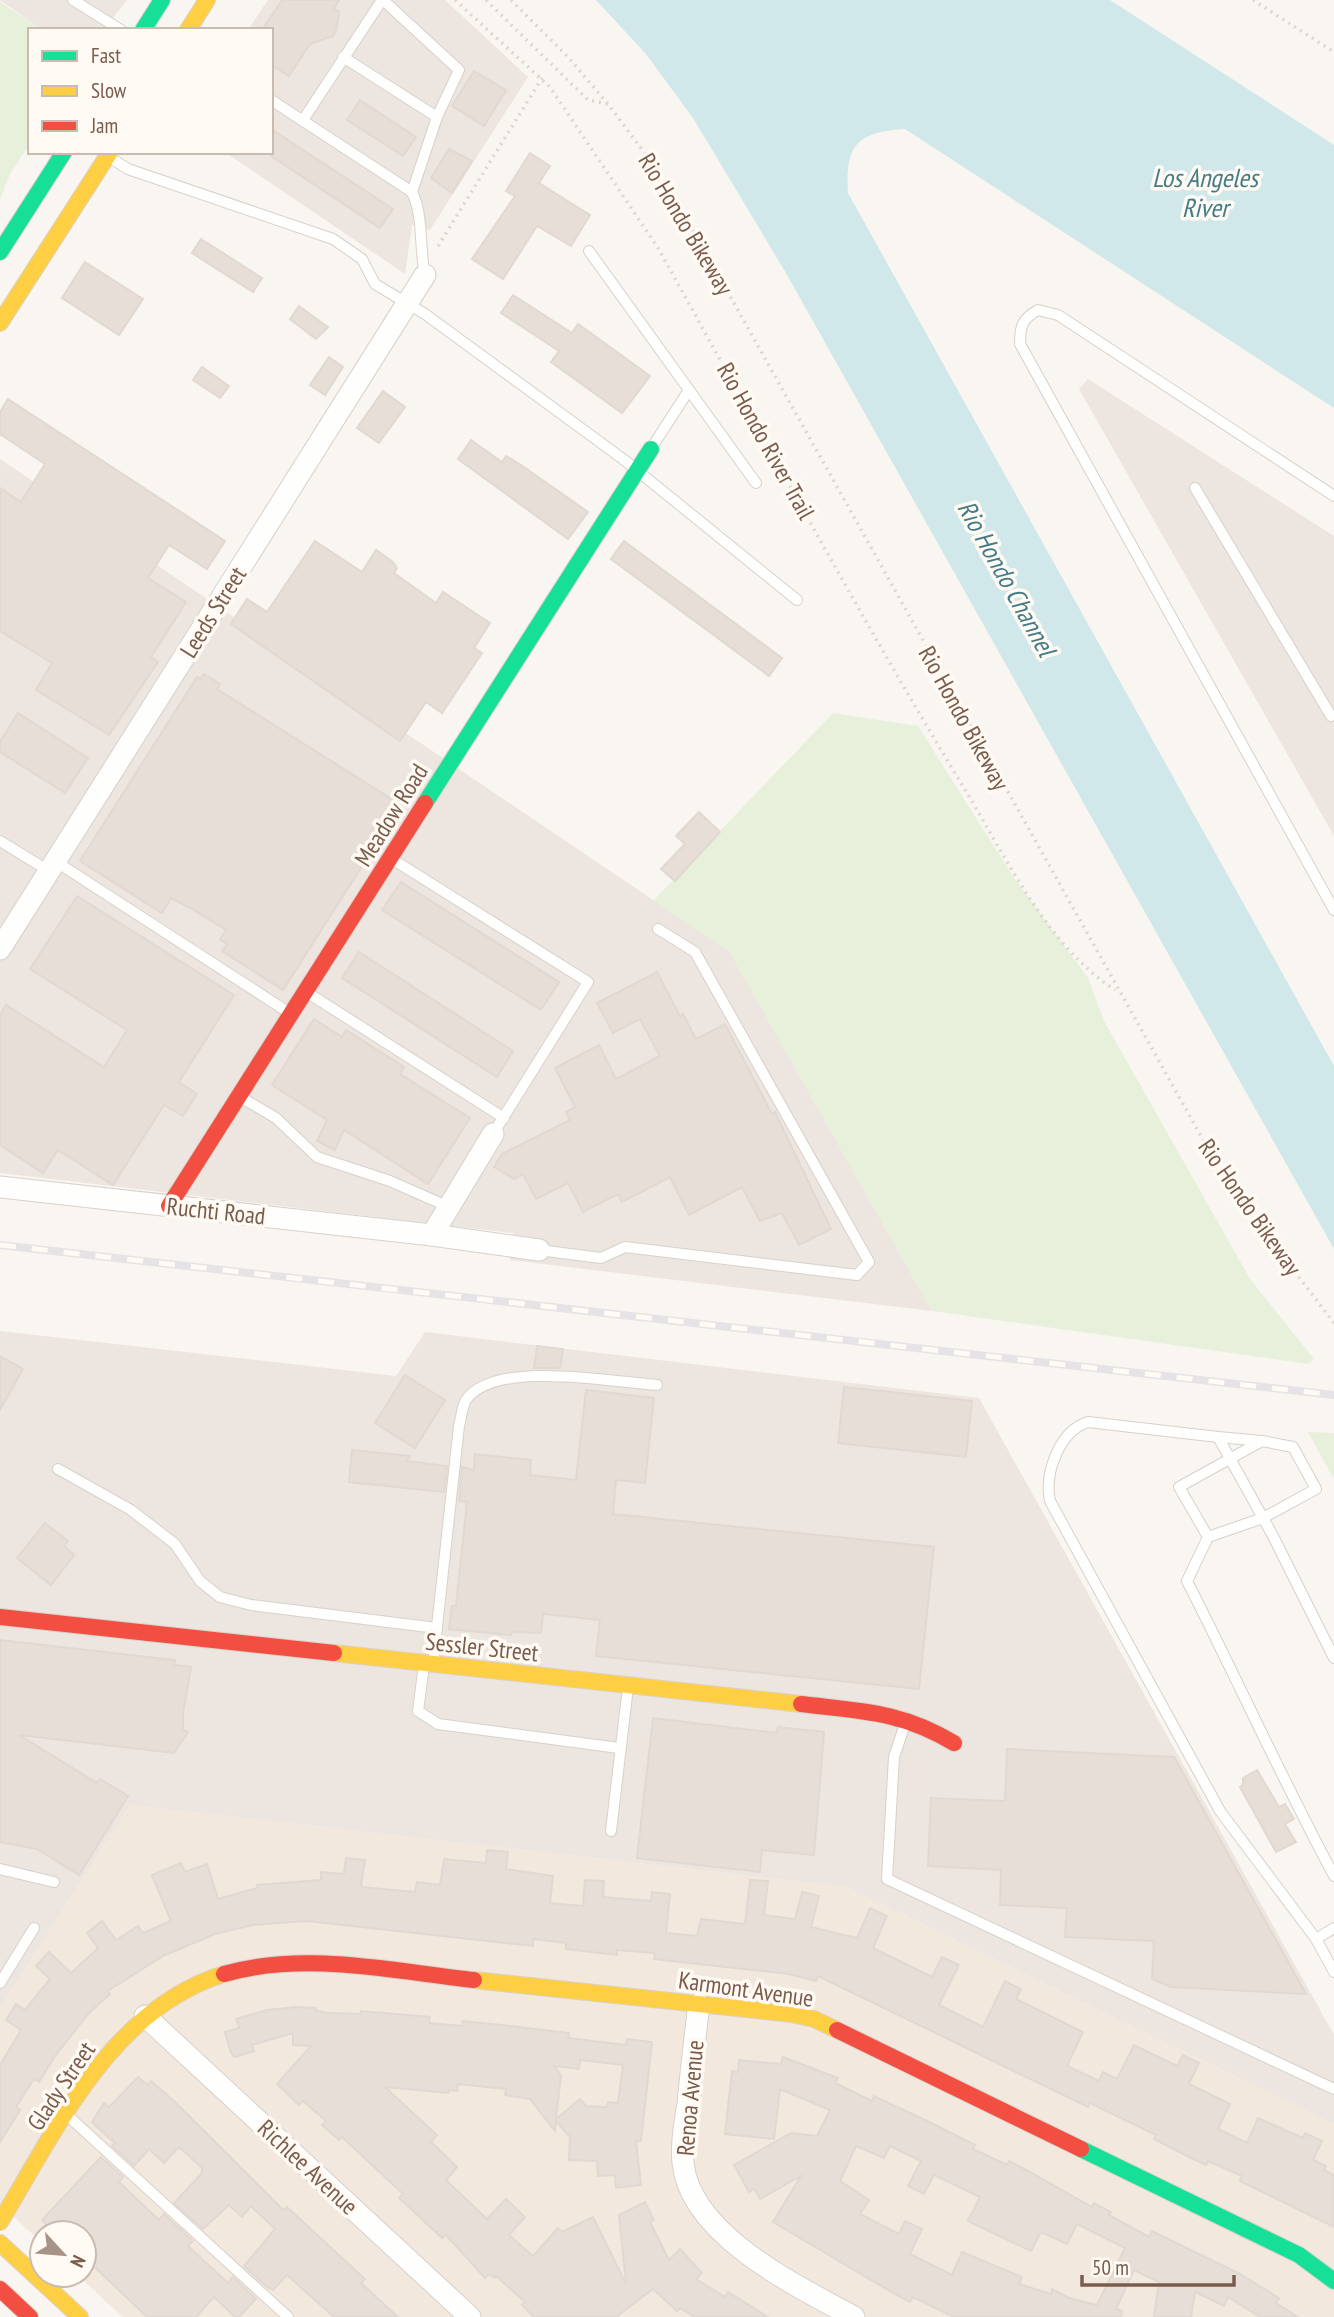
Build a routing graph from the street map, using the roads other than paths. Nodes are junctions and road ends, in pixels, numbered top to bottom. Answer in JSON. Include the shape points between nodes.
{"nodes":[{"id":1,"x":73,"y":0,"type":"edge"},
{"id":2,"x":162,"y":0,"type":"edge"},
{"id":3,"x":207,"y":0,"type":"edge"},
{"id":4,"x":382,"y":0,"type":"edge"},
{"id":5,"x":118,"y":28,"type":"edge"},
{"id":6,"x":144,"y":28,"type":"edge"},
{"id":7,"x":189,"y":28,"type":"edge"},
{"id":8,"x":343,"y":57,"type":"junction"},
{"id":9,"x":273,"y":101,"type":"edge"},
{"id":10,"x":437,"y":117,"type":"junction"},
{"id":11,"x":303,"y":120,"type":"junction"},
{"id":12,"x":63,"y":154,"type":"edge"},
{"id":13,"x":108,"y":154,"type":"edge"},
{"id":14,"x":412,"y":192,"type":"junction"},
{"id":15,"x":589,"y":251,"type":"dead end"},
{"id":16,"x":0,"y":252,"type":"edge"},
{"id":17,"x":425,"y":275,"type":"joint"},
{"id":18,"x":407,"y":304,"type":"junction"},
{"id":19,"x":0,"y":323,"type":"edge"},
{"id":20,"x":689,"y":390,"type":"junction"},
{"id":21,"x":651,"y":449,"type":"joint"},
{"id":22,"x":637,"y":470,"type":"junction"},
{"id":23,"x":756,"y":483,"type":"dead end"},
{"id":24,"x":1195,"y":488,"type":"dead end"},
{"id":25,"x":1334,"y":496,"type":"edge"},
{"id":26,"x":797,"y":600,"type":"dead end"},
{"id":27,"x":1333,"y":720,"type":"edge"},
{"id":28,"x":0,"y":841,"type":"edge"},
{"id":29,"x":391,"y":858,"type":"junction"},
{"id":30,"x":52,"y":866,"type":"junction"},
{"id":31,"x":1334,"y":911,"type":"edge"},
{"id":32,"x":658,"y":929,"type":"dead end"},
{"id":33,"x":0,"y":949,"type":"edge"},
{"id":34,"x":306,"y":992,"type":"junction"},
{"id":35,"x":292,"y":1015,"type":"junction"},
{"id":36,"x":240,"y":1097,"type":"junction"},
{"id":37,"x":498,"y":1126,"type":"junction"},
{"id":38,"x":0,"y":1187,"type":"edge"},
{"id":39,"x":169,"y":1206,"type":"junction"},
{"id":40,"x":449,"y":1207,"type":"junction"},
{"id":41,"x":432,"y":1235,"type":"junction"},
{"id":42,"x":539,"y":1250,"type":"joint"},
{"id":43,"x":657,"y":1385,"type":"dead end"},
{"id":44,"x":1218,"y":1437,"type":"junction"},
{"id":45,"x":1262,"y":1441,"type":"junction"},
{"id":46,"x":1230,"y":1459,"type":"junction"},
{"id":47,"x":58,"y":1469,"type":"dead end"},
{"id":48,"x":1263,"y":1518,"type":"junction"},
{"id":49,"x":1208,"y":1537,"type":"junction"},
{"id":50,"x":0,"y":1617,"type":"edge"},
{"id":51,"x":438,"y":1628,"type":"junction"},
{"id":52,"x":1334,"y":1658,"type":"edge"},
{"id":53,"x":429,"y":1665,"type":"junction"},
{"id":54,"x":628,"y":1685,"type":"junction"},
{"id":55,"x":907,"y":1719,"type":"junction"},
{"id":56,"x":954,"y":1743,"type":"dead end"},
{"id":57,"x":620,"y":1748,"type":"junction"},
{"id":58,"x":611,"y":1831,"type":"dead end"},
{"id":59,"x":0,"y":1869,"type":"edge"},
{"id":60,"x":1334,"y":1876,"type":"edge"},
{"id":61,"x":54,"y":1882,"type":"dead end"},
{"id":62,"x":34,"y":1928,"type":"dead end"},
{"id":63,"x":1334,"y":1928,"type":"edge"},
{"id":64,"x":1316,"y":1939,"type":"junction"},
{"id":65,"x":1334,"y":1972,"type":"edge"},
{"id":66,"x":0,"y":1983,"type":"edge"},
{"id":67,"x":699,"y":2004,"type":"junction"},
{"id":68,"x":145,"y":2016,"type":"junction"},
{"id":69,"x":1334,"y":2089,"type":"edge"},
{"id":70,"x":67,"y":2115,"type":"junction"},
{"id":71,"x":0,"y":2222,"type":"edge"},
{"id":72,"x":0,"y":2244,"type":"edge"},
{"id":73,"x":1334,"y":2281,"type":"edge"},
{"id":74,"x":0,"y":2289,"type":"edge"},
{"id":75,"x":30,"y":2317,"type":"edge"},
{"id":76,"x":80,"y":2317,"type":"edge"},
{"id":77,"x":288,"y":2317,"type":"edge"},
{"id":78,"x":470,"y":2317,"type":"edge"},
{"id":79,"x":854,"y":2317,"type":"edge"}],
"edges":[{"from":1,"to":5,"type":"lane"},
{"from":2,"to":6,"type":"street"},
{"from":3,"to":7,"type":"street"},
{"from":4,"to":8,"type":"lane"},
{"from":4,"to":10,"type":"lane","via":[[459,70]]},
{"from":8,"to":10,"type":"lane"},
{"from":8,"to":11,"type":"lane"},
{"from":9,"to":11,"type":"lane"},
{"from":10,"to":14,"type":"lane"},
{"from":11,"to":14,"type":"lane"},
{"from":12,"to":16,"type":"street"},
{"from":13,"to":18,"type":"lane","via":[[128,169],[333,239],[362,259],[375,284]]},
{"from":13,"to":19,"type":"street"},
{"from":14,"to":17,"type":"lane","via":[[418,204]]},
{"from":15,"to":20,"type":"lane"},
{"from":17,"to":18,"type":"street","name":"Leeds Street"},
{"from":18,"to":22,"type":"lane"},
{"from":18,"to":30,"type":"street","name":"Leeds Street"},
{"from":20,"to":21,"type":"lane"},
{"from":20,"to":23,"type":"lane"},
{"from":21,"to":22,"type":"street","name":"Meadow Road"},
{"from":22,"to":26,"type":"lane"},
{"from":22,"to":29,"type":"street","name":"Meadow Road"},
{"from":24,"to":27,"type":"lane"},
{"from":25,"to":31,"type":"lane","via":[[1058,315],[1038,310],[1024,317],[1020,344]]},
{"from":28,"to":30,"type":"lane"},
{"from":29,"to":34,"type":"street","name":"Meadow Road"},
{"from":29,"to":37,"type":"lane","via":[[588,982]]},
{"from":30,"to":33,"type":"street","name":"Leeds Street"},
{"from":30,"to":35,"type":"lane"},
{"from":32,"to":42,"type":"lane","via":[[695,952],[869,1262],[857,1275],[625,1247],[601,1258]]},
{"from":34,"to":35,"type":"street","name":"Meadow Road"},
{"from":34,"to":37,"type":"lane"},
{"from":35,"to":36,"type":"street","name":"Meadow Road"},
{"from":36,"to":39,"type":"street","name":"Meadow Road"},
{"from":36,"to":40,"type":"lane","via":[[276,1118],[317,1157]]},
{"from":37,"to":40,"type":"street"},
{"from":38,"to":39,"type":"street","name":"Ruchti Road"},
{"from":39,"to":41,"type":"street","name":"Ruchti Road"},
{"from":40,"to":41,"type":"street"},
{"from":41,"to":42,"type":"street","name":"Ruchti Road"},
{"from":43,"to":51,"type":"lane","via":[[510,1376],[485,1384],[465,1400]]},
{"from":44,"to":45,"type":"lane"},
{"from":44,"to":46,"type":"lane"},
{"from":44,"to":64,"type":"lane","via":[[1084,1423],[1057,1454],[1049,1477],[1049,1497],[1220,1811]]},
{"from":45,"to":46,"type":"lane"},
{"from":45,"to":48,"type":"lane","via":[[1293,1447],[1316,1489]]},
{"from":46,"to":48,"type":"lane"},
{"from":46,"to":49,"type":"lane","via":[[1179,1486]]},
{"from":47,"to":51,"type":"lane","via":[[131,1510],[175,1544],[200,1581],[220,1597],[251,1605]]},
{"from":48,"to":49,"type":"lane"},
{"from":48,"to":52,"type":"lane"},
{"from":49,"to":60,"type":"lane","via":[[1187,1581]]},
{"from":50,"to":53,"type":"street","name":"Sessler Street"},
{"from":51,"to":53,"type":"lane"},
{"from":53,"to":54,"type":"street","name":"Sessler Street"},
{"from":53,"to":57,"type":"lane","via":[[418,1710],[438,1724]]},
{"from":54,"to":55,"type":"street","name":"Sessler Street"},
{"from":54,"to":57,"type":"lane"},
{"from":55,"to":56,"type":"street","name":"Sessler Street"},
{"from":55,"to":69,"type":"lane","via":[[894,1757],[887,1879]]},
{"from":57,"to":58,"type":"lane"},
{"from":59,"to":61,"type":"lane"},
{"from":62,"to":66,"type":"lane"},
{"from":63,"to":64,"type":"lane"},
{"from":64,"to":65,"type":"lane"},
{"from":67,"to":68,"type":"street","name":"Karmont Avenue","via":[[288,1963],[207,1980]]},
{"from":67,"to":73,"type":"street","name":"Karmont Avenue","via":[[799,2015],[821,2022],[1299,2255]]},
{"from":67,"to":79,"type":"street","name":"Renoa Avenue","via":[[682,2148],[685,2177],[696,2202],[714,2226],[738,2246]]},
{"from":68,"to":70,"type":"street","name":"Glady Street","via":[[100,2064]]},
{"from":68,"to":78,"type":"street","name":"Richlee Avenue"},
{"from":70,"to":71,"type":"street","name":"Glady Street"},
{"from":70,"to":77,"type":"lane"},
{"from":72,"to":76,"type":"street"},
{"from":74,"to":75,"type":"street"}]}
